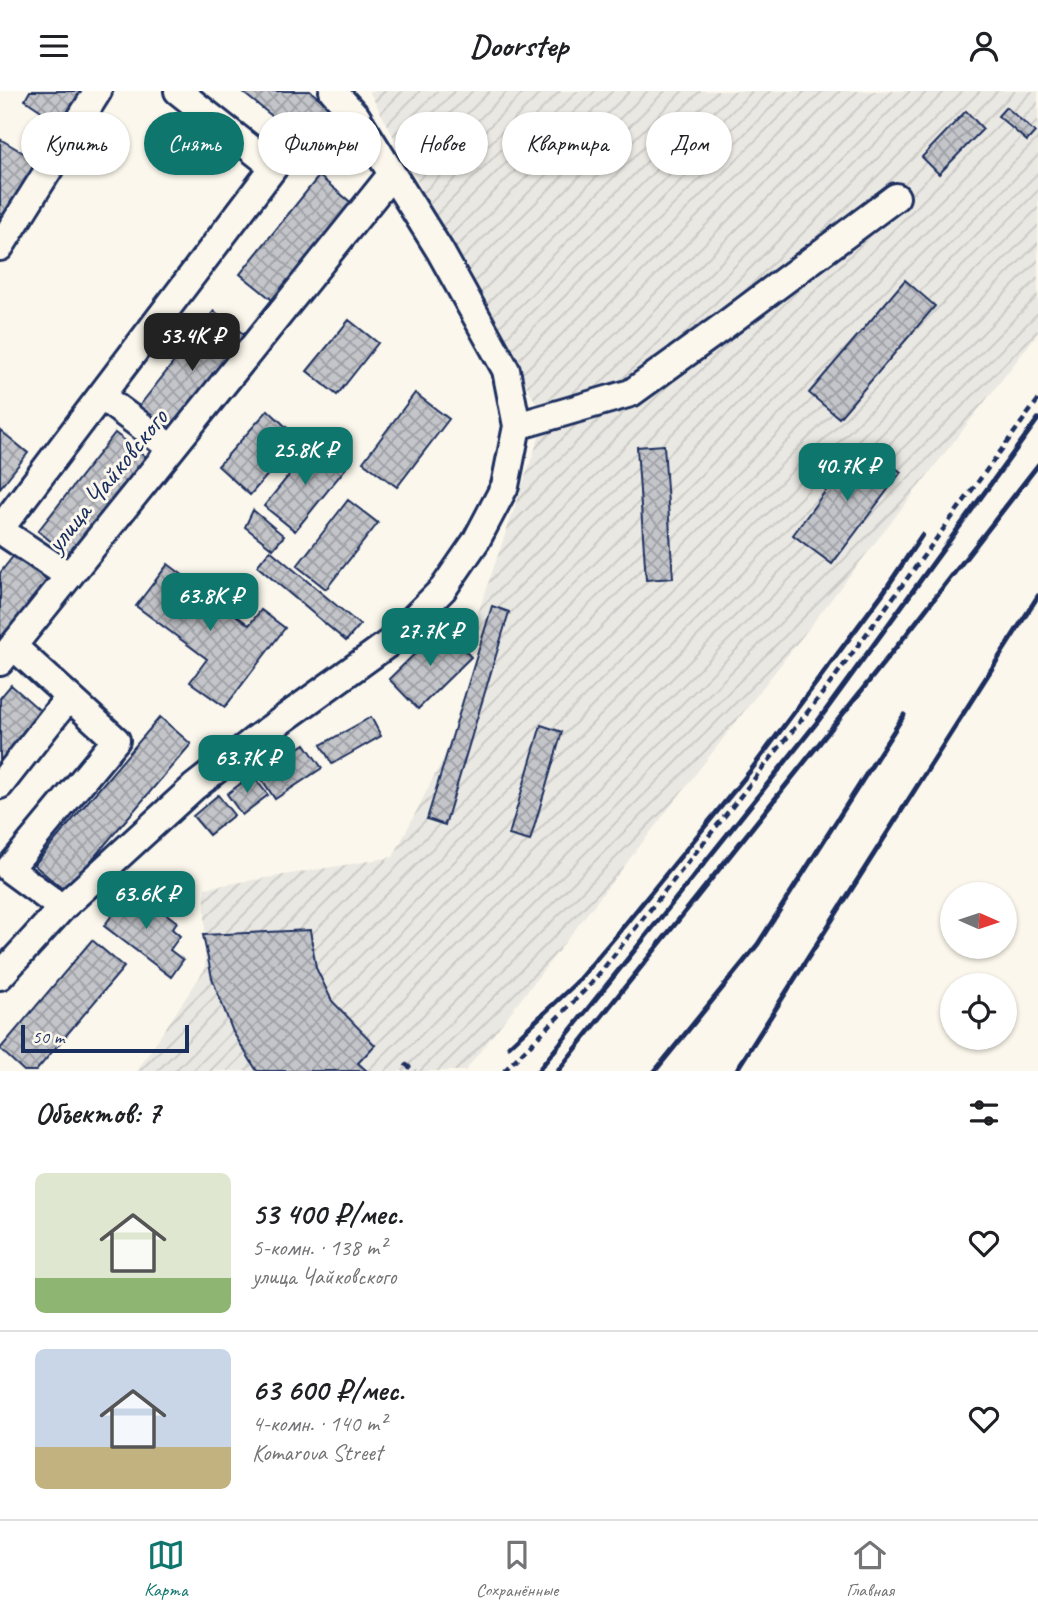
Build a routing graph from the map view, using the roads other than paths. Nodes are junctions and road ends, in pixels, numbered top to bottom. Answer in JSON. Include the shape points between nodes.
{"nodes":[{"id":1,"x":98,"y":91,"type":"edge"},
{"id":2,"x":178,"y":91,"type":"edge"},
{"id":3,"x":333,"y":91,"type":"edge"},
{"id":4,"x":392,"y":174,"type":"junction"},
{"id":5,"x":896,"y":197,"type":"dead end"},
{"id":6,"x":0,"y":247,"type":"edge"},
{"id":7,"x":101,"y":396,"type":"junction"},
{"id":8,"x":517,"y":426,"type":"junction"},
{"id":9,"x":171,"y":449,"type":"junction"},
{"id":10,"x":0,"y":530,"type":"edge"},
{"id":11,"x":69,"y":576,"type":"junction"},
{"id":12,"x":6,"y":654,"type":"edge"},
{"id":13,"x":69,"y":697,"type":"junction"},
{"id":14,"x":0,"y":785,"type":"edge"},
{"id":15,"x":62,"y":908,"type":"junction"},
{"id":16,"x":0,"y":976,"type":"edge"}],
"edges":[{"from":1,"to":6,"type":"street"},
{"from":2,"to":7,"type":"street","via":[[274,167]]},
{"from":3,"to":4,"type":"street","via":[[356,116]]},
{"from":4,"to":8,"type":"street","via":[[506,370]]},
{"from":4,"to":9,"type":"street","name":"улица Чайковского"},
{"from":5,"to":8,"type":"street","via":[[631,393]]},
{"from":7,"to":9,"type":"street"},
{"from":7,"to":10,"type":"street"},
{"from":8,"to":15,"type":"street","via":[[505,486],[476,541],[443,589],[389,643],[194,787]]},
{"from":9,"to":11,"type":"street","name":"улица Чайковского"},
{"from":10,"to":11,"type":"street"},
{"from":11,"to":12,"type":"street","name":"улица Чайковского"},
{"from":12,"to":13,"type":"street"},
{"from":13,"to":14,"type":"street"},
{"from":13,"to":15,"type":"street","via":[[116,740],[9,869]]},
{"from":15,"to":16,"type":"street"}]}
